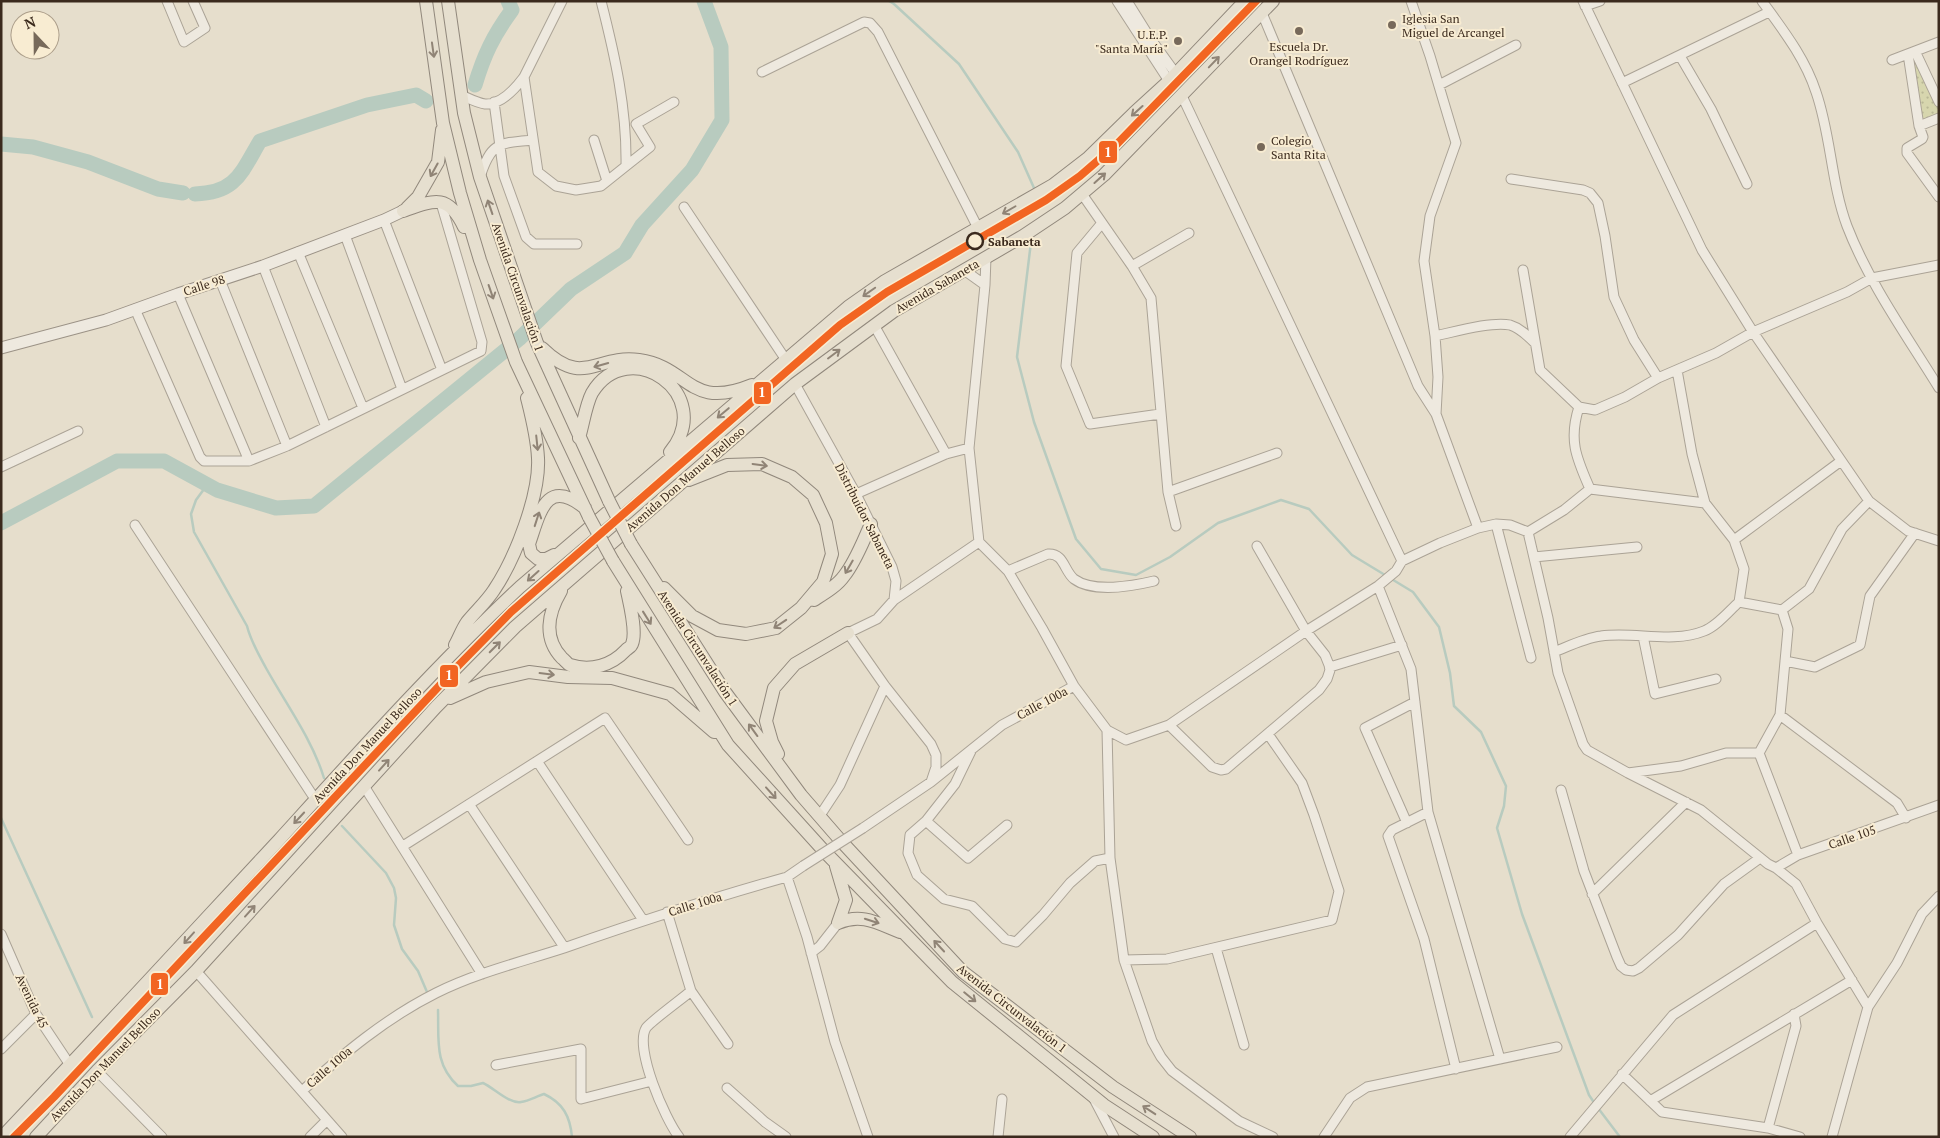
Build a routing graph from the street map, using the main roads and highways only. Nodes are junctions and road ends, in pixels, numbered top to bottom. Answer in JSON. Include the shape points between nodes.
{"nodes":[{"id":1,"x":426,"y":1,"type":"edge"},
{"id":2,"x":448,"y":1,"type":"edge"},
{"id":3,"x":1244,"y":1,"type":"edge"},
{"id":4,"x":1273,"y":1,"type":"edge"},
{"id":5,"x":443,"y":123,"type":"junction"},
{"id":6,"x":480,"y":260,"type":"junction"},
{"id":7,"x":537,"y":343,"type":"junction"},
{"id":8,"x":516,"y":362,"type":"junction"},
{"id":9,"x":760,"y":382,"type":"junction"},
{"id":10,"x":795,"y":384,"type":"joint"},
{"id":11,"x":579,"y":438,"type":"junction"},
{"id":12,"x":651,"y":475,"type":"junction"},
{"id":13,"x":680,"y":484,"type":"junction"},
{"id":14,"x":588,"y":513,"type":"junction"},
{"id":15,"x":871,"y":524,"type":"road end"},
{"id":16,"x":559,"y":553,"type":"junction"},
{"id":17,"x":646,"y":569,"type":"junction"},
{"id":18,"x":566,"y":582,"type":"junction"},
{"id":19,"x":626,"y":584,"type":"junction"},
{"id":20,"x":801,"y":608,"type":"junction"},
{"id":21,"x":848,"y":633,"type":"road end"},
{"id":22,"x":448,"y":659,"type":"junction"},
{"id":23,"x":436,"y":708,"type":"junction"},
{"id":24,"x":728,"y":745,"type":"junction"},
{"id":25,"x":801,"y":795,"type":"junction"},
{"id":26,"x":836,"y":863,"type":"junction"},
{"id":27,"x":905,"y":934,"type":"junction"},
{"id":28,"x":2,"y":1137,"type":"edge"},
{"id":29,"x":36,"y":1137,"type":"edge"},
{"id":30,"x":1153,"y":1137,"type":"edge"},
{"id":31,"x":1190,"y":1137,"type":"edge"}],
"edges":[{"from":1,"to":5,"type":"main road","name":"Avenida Circunvalación 1","one_way":true},
{"from":7,"to":2,"type":"main road","name":"Avenida Circunvalación 1","one_way":true,"via":[[480,177],[464,113]]},
{"from":3,"to":9,"type":"main road","one_way":true,"via":[[1173,78],[1088,158],[1052,185],[885,281],[848,307]]},
{"from":10,"to":4,"type":"main road","name":"Avenida Sabaneta","one_way":true,"via":[[894,311],[1065,208],[1104,175]]},
{"from":5,"to":6,"type":"main road","name":"Avenida Circunvalación 1"},
{"from":5,"to":6,"type":"main road","one_way":true,"via":[[438,162],[418,197],[403,211],[426,203],[451,206]]},
{"from":6,"to":8,"type":"main road","name":"Avenida Circunvalación 1","one_way":true},
{"from":9,"to":7,"type":"main road","one_way":true,"via":[[723,394],[704,392],[692,388],[667,369],[640,360],[615,361],[592,368],[566,366]]},
{"from":7,"to":11,"type":"main road","name":"Avenida Circunvalación 1"},
{"from":8,"to":14,"type":"main road","name":"Avenida Circunvalación 1"},
{"from":8,"to":22,"type":"main road","one_way":true,"via":[[535,428],[537,482],[509,565],[494,591],[467,623]]},
{"from":9,"to":12,"type":"main road","name":"Avenida Don Manuel Belloso","one_way":true},
{"from":10,"to":13,"type":"main road","name":"Avenida Don Manuel Belloso"},
{"from":11,"to":12,"type":"main road","via":[[592,394],[602,382],[626,368],[656,373],[674,389],[683,405],[685,424],[678,442]]},
{"from":11,"to":17,"type":"main road","name":"Avenida Circunvalación 1","bridge":true},
{"from":12,"to":16,"type":"main road","name":"Avenida Don Manuel Belloso"},
{"from":13,"to":18,"type":"main road","name":"Avenida Don Manuel Belloso"},
{"from":13,"to":20,"type":"main road","one_way":true,"via":[[727,465],[762,464],[792,477],[813,495],[826,523],[832,554],[823,582]]},
{"from":16,"to":14,"type":"main road","one_way":true,"via":[[538,559],[529,548],[541,507],[548,499],[564,496],[576,501]]},
{"from":14,"to":19,"type":"main road","name":"Avenida Circunvalación 1","bridge":true},
{"from":15,"to":20,"type":"main road","one_way":true,"via":[[844,576]]},
{"from":16,"to":22,"type":"main road","name":"Avenida Don Manuel Belloso","one_way":true,"via":[[485,620]]},
{"from":20,"to":17,"type":"main road","one_way":true,"via":[[776,628],[746,634],[718,630],[692,616]]},
{"from":25,"to":17,"type":"main road","name":"Avenida Circunvalación 1","one_way":true,"via":[[725,692]]},
{"from":18,"to":19,"type":"main road","via":[[552,606],[549,626],[553,648],[569,665],[590,667],[605,665],[619,658],[632,644],[633,625]]},
{"from":23,"to":18,"type":"main road","name":"Avenida Don Manuel Belloso","one_way":true,"via":[[515,627]]},
{"from":19,"to":24,"type":"main road","name":"Avenida Circunvalación 1","one_way":true},
{"from":21,"to":25,"type":"main road","via":[[794,664],[774,688],[766,721],[772,742]]},
{"from":22,"to":28,"type":"main road","name":"Avenida Don Manuel Belloso","one_way":true},
{"from":23,"to":24,"type":"main road","one_way":true,"via":[[456,694],[486,682],[529,672],[612,678],[670,694]]},
{"from":29,"to":23,"type":"main road","name":"Avenida Don Manuel Belloso","one_way":true,"via":[[196,971]]},
{"from":24,"to":26,"type":"main road","name":"Avenida Circunvalación 1","one_way":true},
{"from":31,"to":25,"type":"main road","name":"Avenida Circunvalación 1","one_way":true,"via":[[1114,1088],[963,972]]},
{"from":26,"to":27,"type":"main road","name":"Avenida Circunvalación 1"},
{"from":26,"to":27,"type":"main road","one_way":true,"via":[[846,900],[838,923],[862,918]]},
{"from":27,"to":30,"type":"main road","name":"Avenida Circunvalación 1","one_way":true,"via":[[952,982],[1091,1095]]}]}
